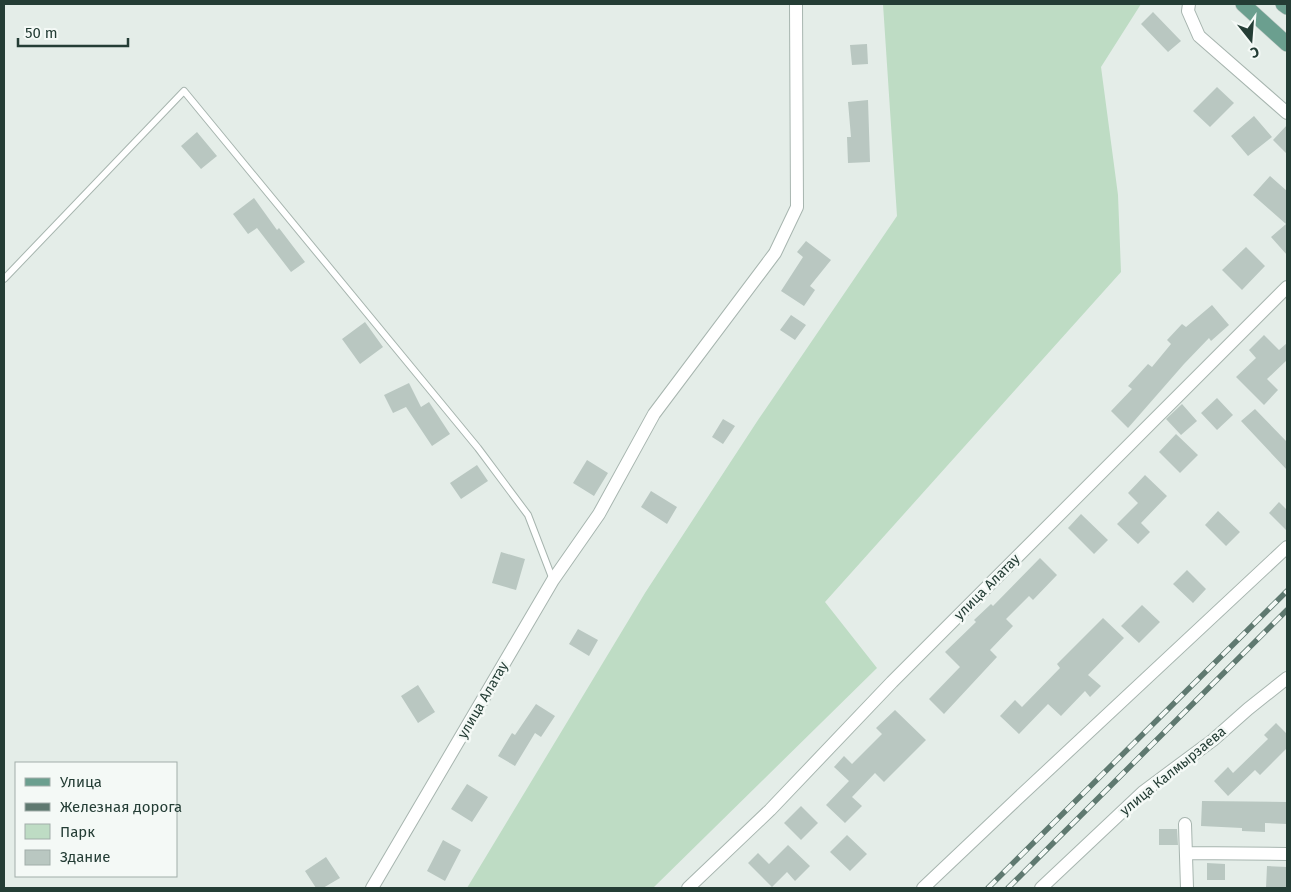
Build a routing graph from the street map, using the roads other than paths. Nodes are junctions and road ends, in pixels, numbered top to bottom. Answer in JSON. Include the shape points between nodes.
{"nodes":[{"id":1,"x":796,"y":4,"type":"edge"},
{"id":2,"x":1189,"y":4,"type":"edge"},
{"id":3,"x":1243,"y":4,"type":"edge"},
{"id":4,"x":1283,"y":4,"type":"edge"},
{"id":5,"x":1287,"y":7,"type":"edge"},
{"id":6,"x":1287,"y":44,"type":"edge"},
{"id":7,"x":1287,"y":113,"type":"edge"},
{"id":8,"x":4,"y":279,"type":"edge"},
{"id":9,"x":1287,"y":287,"type":"edge"},
{"id":10,"x":1287,"y":547,"type":"edge"},
{"id":11,"x":553,"y":580,"type":"junction"},
{"id":12,"x":1287,"y":678,"type":"edge"},
{"id":13,"x":1185,"y":824,"type":"dead end"},
{"id":14,"x":1186,"y":853,"type":"junction"},
{"id":15,"x":1287,"y":854,"type":"edge"},
{"id":16,"x":372,"y":888,"type":"edge"},
{"id":17,"x":688,"y":888,"type":"edge"},
{"id":18,"x":923,"y":888,"type":"edge"},
{"id":19,"x":1041,"y":888,"type":"edge"},
{"id":20,"x":1187,"y":888,"type":"edge"}],
"edges":[{"from":1,"to":11,"type":"street","name":"улица Алатау","via":[[797,207],[775,253],[654,414],[599,514]]},
{"from":2,"to":7,"type":"street","via":[[1188,11],[1199,36]]},
{"from":3,"to":6,"type":"main road"},
{"from":4,"to":5,"type":"main road"},
{"from":8,"to":11,"type":"lane","via":[[184,91],[478,448],[528,515]]},
{"from":9,"to":17,"type":"street","name":"улица Алатау","via":[[892,682],[770,810]]},
{"from":10,"to":18,"type":"street"},
{"from":11,"to":16,"type":"street","name":"улица Алатау"},
{"from":12,"to":19,"type":"street","name":"улица Калмырзаева","via":[[1213,740],[1143,792]]},
{"from":13,"to":14,"type":"street"},
{"from":14,"to":15,"type":"street"},
{"from":14,"to":20,"type":"street"}]}
